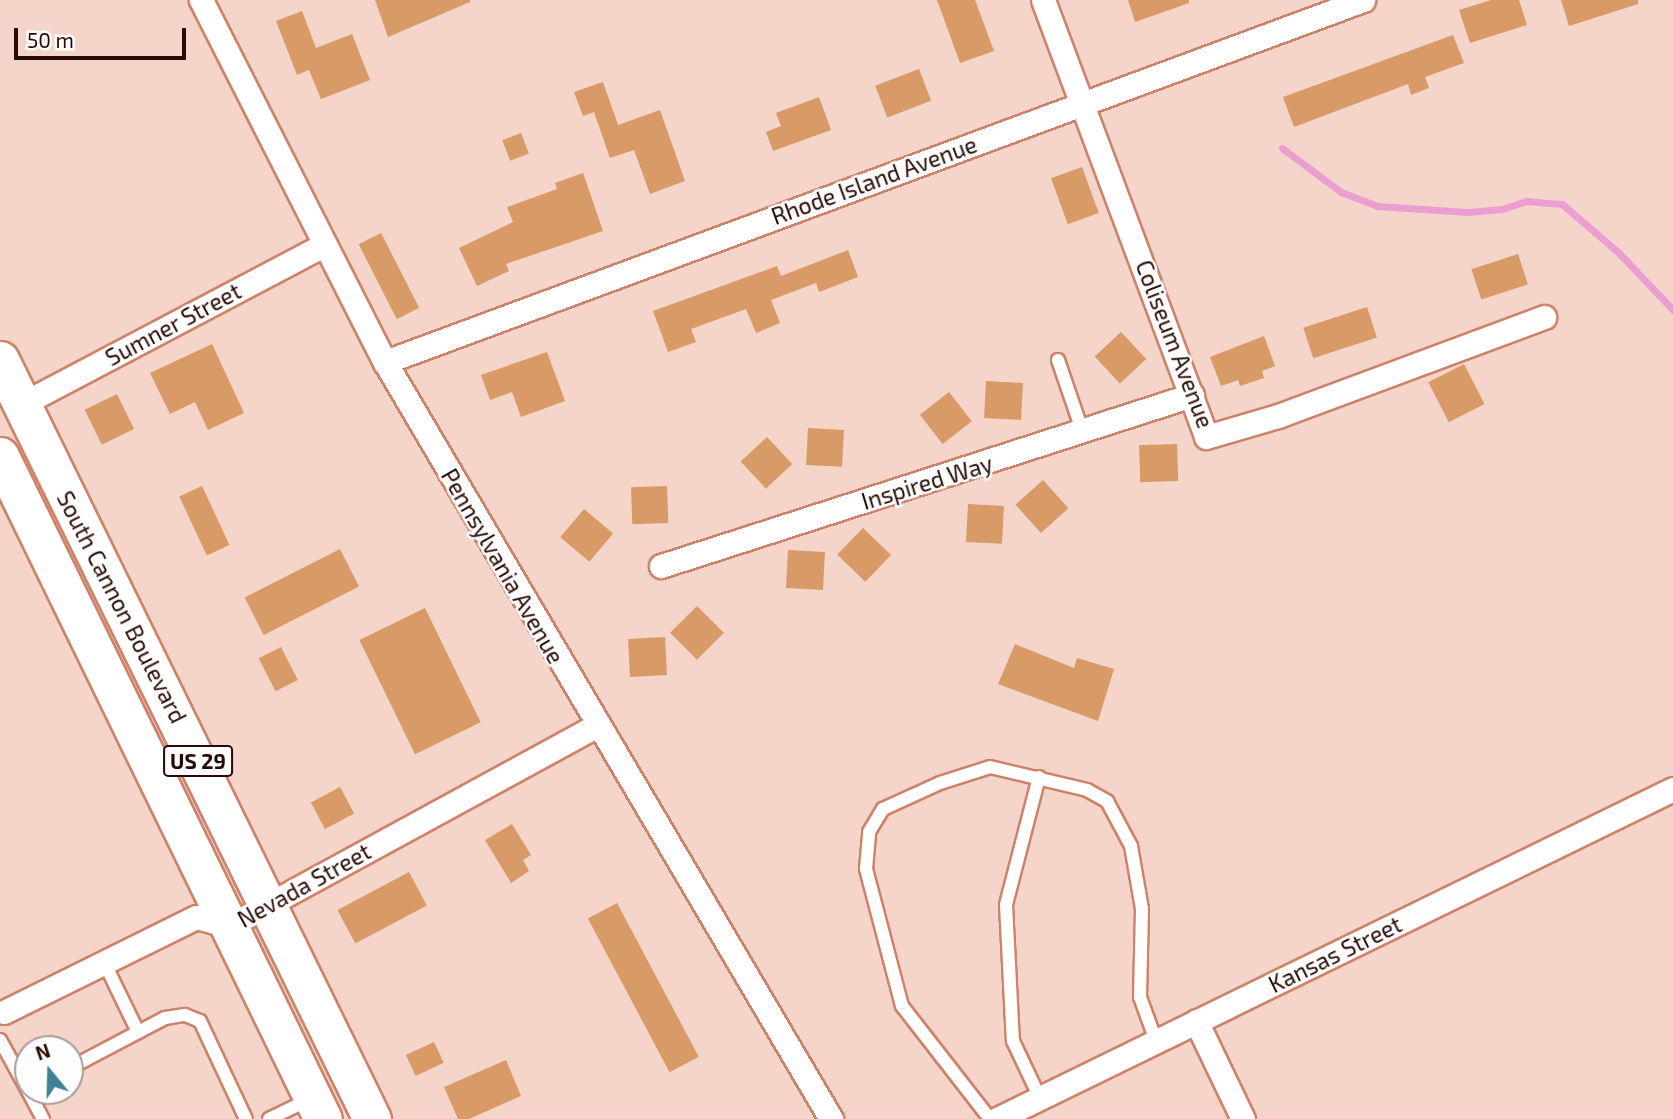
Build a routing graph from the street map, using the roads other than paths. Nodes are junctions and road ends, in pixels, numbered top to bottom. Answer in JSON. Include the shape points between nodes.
{"nodes":[{"id":1,"x":1043,"y":0,"type":"edge"},
{"id":2,"x":1363,"y":0,"type":"edge"},
{"id":3,"x":204,"y":1,"type":"edge"},
{"id":4,"x":1083,"y":103,"type":"junction"},
{"id":5,"x":324,"y":245,"type":"junction"},
{"id":6,"x":1544,"y":317,"type":"dead end"},
{"id":7,"x":0,"y":360,"type":"edge"},
{"id":8,"x":1058,"y":360,"type":"dead end"},
{"id":9,"x":385,"y":362,"type":"junction"},
{"id":10,"x":1192,"y":396,"type":"junction"},
{"id":11,"x":22,"y":404,"type":"junction"},
{"id":12,"x":1083,"y":433,"type":"junction"},
{"id":13,"x":0,"y":456,"type":"edge"},
{"id":14,"x":661,"y":566,"type":"dead end"},
{"id":15,"x":597,"y":725,"type":"junction"},
{"id":16,"x":1039,"y":777,"type":"junction"},
{"id":17,"x":1673,"y":789,"type":"edge"},
{"id":18,"x":268,"y":905,"type":"junction"},
{"id":19,"x":229,"y":926,"type":"junction"},
{"id":20,"x":104,"y":962,"type":"junction"},
{"id":21,"x":4,"y":1012,"type":"dead end"},
{"id":22,"x":1196,"y":1021,"type":"junction"},
{"id":23,"x":138,"y":1032,"type":"junction"},
{"id":24,"x":0,"y":1040,"type":"edge"},
{"id":25,"x":1156,"y":1041,"type":"junction"},
{"id":26,"x":84,"y":1061,"type":"edge"},
{"id":27,"x":14,"y":1065,"type":"edge"},
{"id":28,"x":1040,"y":1098,"type":"junction"},
{"id":29,"x":318,"y":1108,"type":"edge"},
{"id":30,"x":246,"y":1119,"type":"edge"},
{"id":31,"x":269,"y":1119,"type":"edge"},
{"id":32,"x":372,"y":1119,"type":"edge"},
{"id":33,"x":831,"y":1119,"type":"edge"},
{"id":34,"x":990,"y":1119,"type":"edge"},
{"id":35,"x":998,"y":1119,"type":"edge"},
{"id":36,"x":1243,"y":1119,"type":"edge"}],
"edges":[{"from":1,"to":4,"type":"street","name":"Coliseum Avenue"},
{"from":2,"to":4,"type":"street","name":"Rhode Island Avenue"},
{"from":3,"to":5,"type":"street","name":"Pennsylvania Avenue"},
{"from":4,"to":9,"type":"street","name":"Rhode Island Avenue"},
{"from":4,"to":10,"type":"street","name":"Coliseum Avenue"},
{"from":5,"to":9,"type":"street","name":"Pennsylvania Avenue"},
{"from":5,"to":11,"type":"street","name":"Sumner Street"},
{"from":6,"to":10,"type":"street","name":"Coliseum Avenue","via":[[1278,416],[1206,437]]},
{"from":7,"to":11,"type":"main road","name":"South Cannon Boulevard","number":"US 29"},
{"from":8,"to":12,"type":"lane"},
{"from":9,"to":15,"type":"street","name":"Pennsylvania Avenue"},
{"from":10,"to":12,"type":"street","name":"Inspired Way"},
{"from":11,"to":18,"type":"main road","name":"South Cannon Boulevard","number":"US 29"},
{"from":12,"to":14,"type":"street","name":"Inspired Way"},
{"from":13,"to":19,"type":"main road","name":"South Cannon Boulevard","number":"US 29"},
{"from":15,"to":18,"type":"street","name":"Nevada Street"},
{"from":15,"to":33,"type":"street","name":"Pennsylvania Avenue"},
{"from":16,"to":25,"type":"lane","via":[[1087,790],[1107,801],[1120,820],[1131,846],[1142,909],[1140,997]]},
{"from":16,"to":28,"type":"lane","via":[[1006,905],[1013,1041]]},
{"from":16,"to":34,"type":"lane","via":[[990,767],[940,783],[883,809],[869,832],[866,869],[902,1006]]},
{"from":17,"to":22,"type":"street","name":"Kansas Street"},
{"from":18,"to":19,"type":"street","name":"Nevada Street"},
{"from":18,"to":32,"type":"main road","name":"South Cannon Boulevard","number":"US 29"},
{"from":19,"to":20,"type":"street","name":"Nevada Street","via":[[196,917]]},
{"from":19,"to":29,"type":"main road","name":"South Cannon Boulevard","number":"US 29"},
{"from":20,"to":21,"type":"street","name":"Nevada Street"},
{"from":20,"to":23,"type":"lane"},
{"from":22,"to":25,"type":"street","name":"Kansas Street"},
{"from":22,"to":36,"type":"street"},
{"from":23,"to":26,"type":"lane"},
{"from":23,"to":30,"type":"lane","via":[[166,1018],[185,1015],[200,1021]]},
{"from":24,"to":27,"type":"lane"},
{"from":25,"to":28,"type":"street","name":"Kansas Street"},
{"from":28,"to":35,"type":"street","name":"Kansas Street"},
{"from":29,"to":31,"type":"lane"}]}
